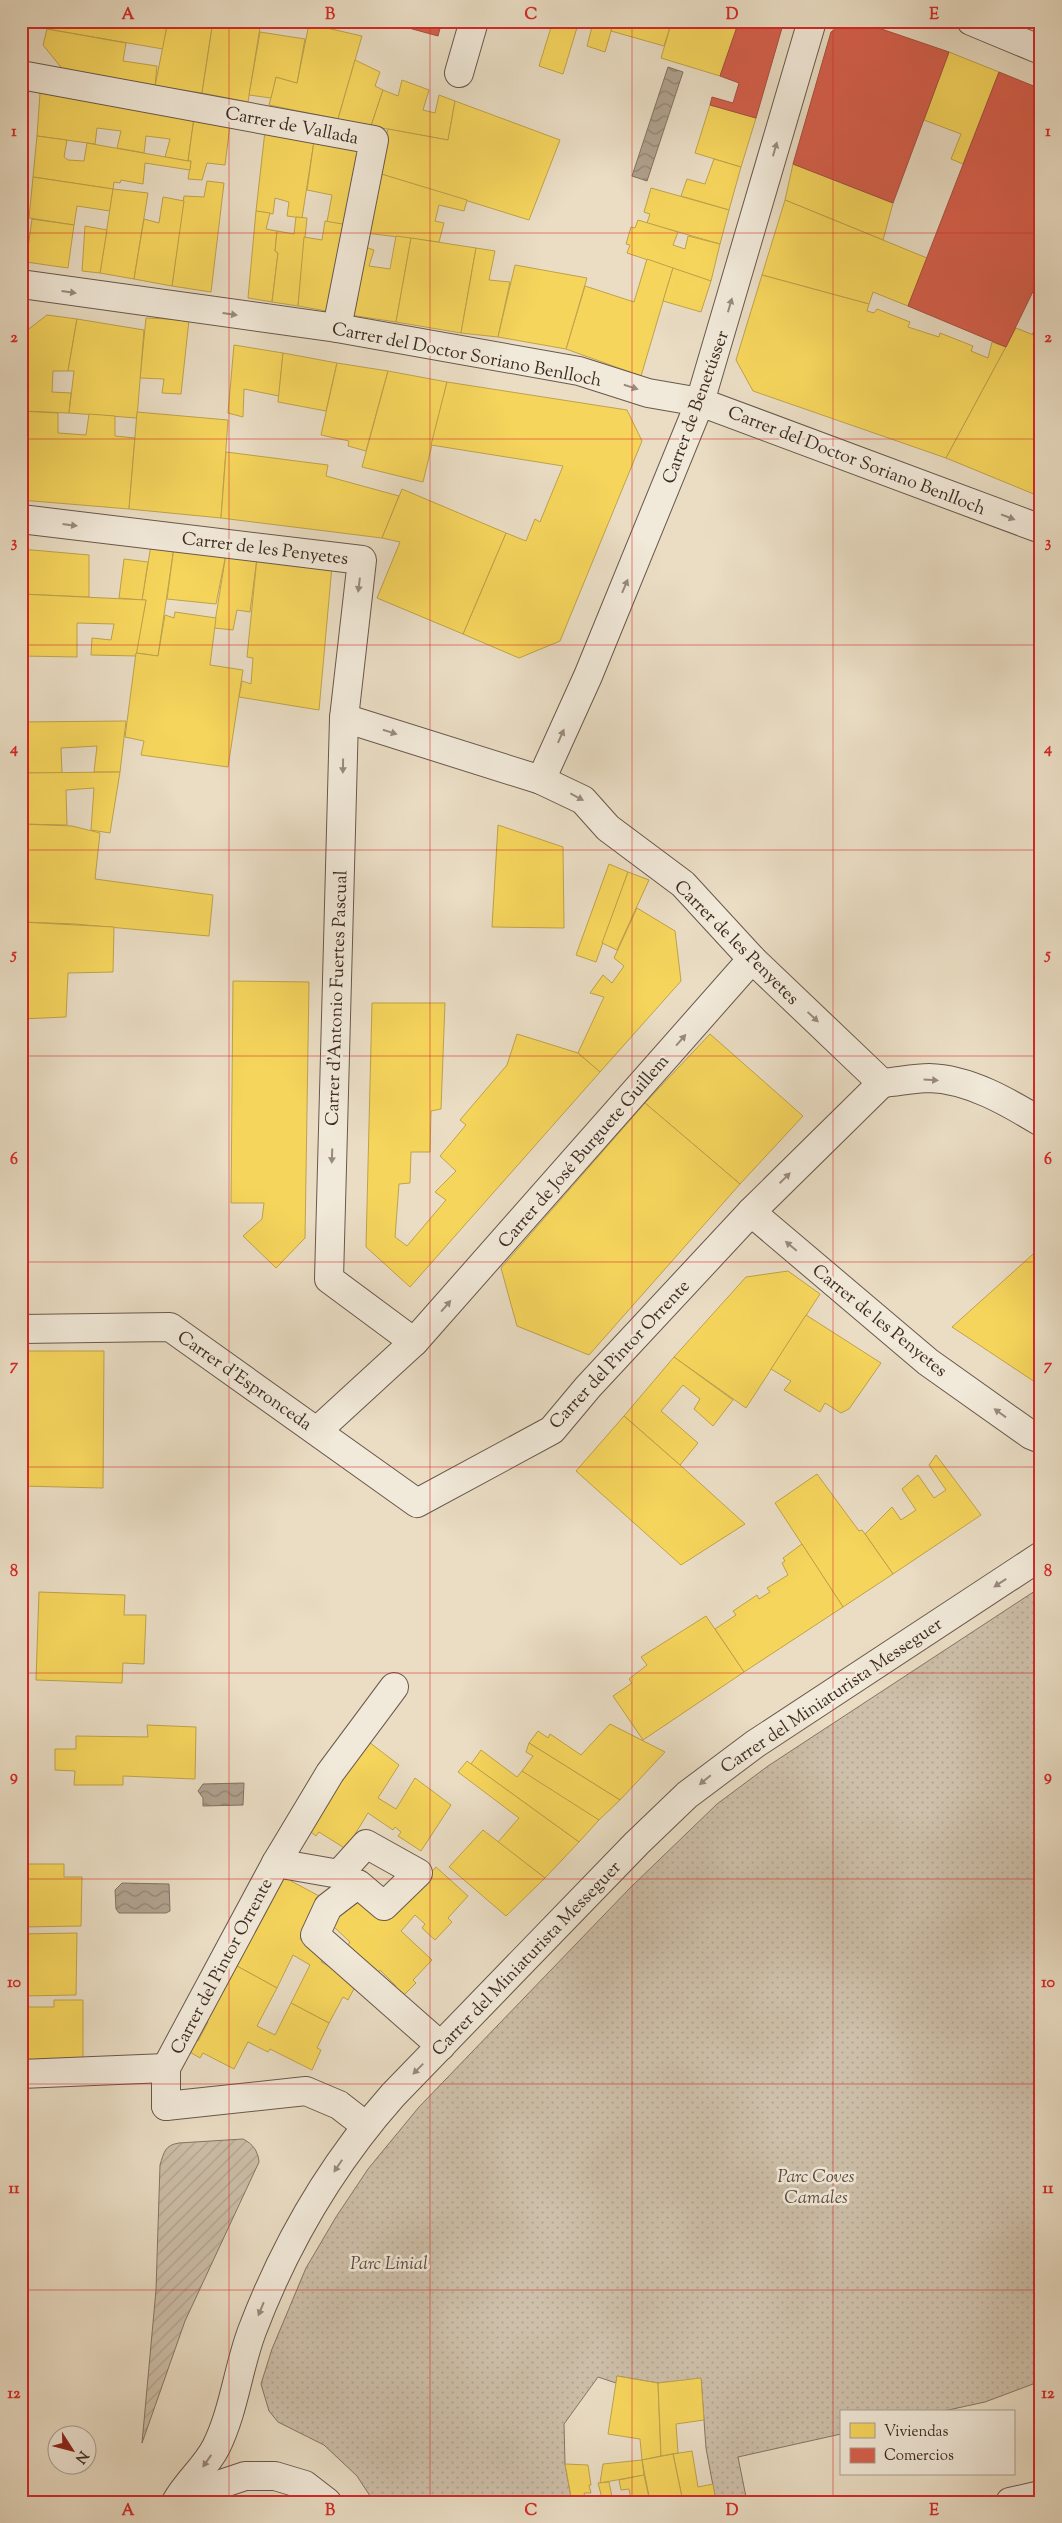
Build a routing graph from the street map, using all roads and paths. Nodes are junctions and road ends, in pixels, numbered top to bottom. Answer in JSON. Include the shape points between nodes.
{"nodes":[{"id":1,"x":474,"y":21,"type":"edge"},
{"id":2,"x":812,"y":21,"type":"edge"},
{"id":3,"x":971,"y":21,"type":"edge"},
{"id":4,"x":1041,"y":50,"type":"edge"},
{"id":5,"x":460,"y":73,"type":"dead end"},
{"id":6,"x":21,"y":75,"type":"edge"},
{"id":7,"x":21,"y":284,"type":"edge"},
{"id":8,"x":337,"y":328,"type":"junction"},
{"id":9,"x":700,"y":402,"type":"junction"},
{"id":10,"x":21,"y":519,"type":"edge"},
{"id":11,"x":1041,"y":529,"type":"edge"},
{"id":12,"x":344,"y":718,"type":"junction"},
{"id":13,"x":541,"y":780,"type":"junction"},
{"id":14,"x":752,"y":960,"type":"junction"},
{"id":15,"x":882,"y":1083,"type":"junction"},
{"id":16,"x":1041,"y":1122,"type":"edge"},
{"id":17,"x":750,"y":1212,"type":"junction"},
{"id":18,"x":21,"y":1329,"type":"edge"},
{"id":19,"x":414,"y":1342,"type":"junction"},
{"id":20,"x":317,"y":1431,"type":"junction"},
{"id":21,"x":1041,"y":1439,"type":"edge"},
{"id":22,"x":416,"y":1503,"type":"joint"},
{"id":23,"x":1041,"y":1556,"type":"edge"},
{"id":24,"x":394,"y":1687,"type":"dead end"},
{"id":25,"x":276,"y":1863,"type":"junction"},
{"id":26,"x":441,"y":2046,"type":"junction"},
{"id":27,"x":166,"y":2068,"type":"junction"},
{"id":28,"x":21,"y":2074,"type":"edge"},
{"id":29,"x":366,"y":2126,"type":"junction"},
{"id":30,"x":1041,"y":2495,"type":"edge"},
{"id":31,"x":176,"y":2502,"type":"edge"},
{"id":32,"x":194,"y":2502,"type":"edge"},
{"id":33,"x":327,"y":2502,"type":"edge"},
{"id":34,"x":1010,"y":2502,"type":"edge"}],
"edges":[{"from":1,"to":5,"type":"street"},
{"from":9,"to":2,"type":"street","name":"Carrer de Benetússer","one_way":true},
{"from":3,"to":4,"type":"street"},
{"from":6,"to":8,"type":"street","name":"Carrer de Vallada","via":[[374,140]]},
{"from":7,"to":8,"type":"street","name":"Carrer del Doctor Soriano Benlloch","one_way":true},
{"from":8,"to":9,"type":"street","name":"Carrer del Doctor Soriano Benlloch","one_way":true,"via":[[579,371],[648,393]]},
{"from":9,"to":11,"type":"street","name":"Carrer del Doctor Soriano Benlloch","one_way":true},
{"from":13,"to":9,"type":"street","name":"Carrer de Benetússer","one_way":true,"via":[[592,667]]},
{"from":10,"to":12,"type":"street","name":"Carrer de les Penyetes","one_way":true,"via":[[362,560]]},
{"from":12,"to":13,"type":"street","name":"Carrer de les Penyetes","one_way":true},
{"from":12,"to":19,"type":"street","name":"Carrer d'Antonio Fuertes Pascual","one_way":true,"via":[[329,1279]]},
{"from":13,"to":14,"type":"street","name":"Carrer de les Penyetes","one_way":true,"via":[[583,800],[608,828],[683,884]]},
{"from":14,"to":15,"type":"street","name":"Carrer de les Penyetes","one_way":true},
{"from":19,"to":14,"type":"street","name":"Carrer de José Burguete Guillem","one_way":true},
{"from":15,"to":16,"type":"street","one_way":true,"via":[[930,1078],[965,1086],[1006,1101]]},
{"from":17,"to":15,"type":"street","one_way":true},
{"from":21,"to":17,"type":"street","name":"Carrer de les Penyetes","one_way":true,"via":[[928,1362]]},
{"from":17,"to":22,"type":"street","name":"Carrer del Pintor Orrente","via":[[552,1430]]},
{"from":18,"to":20,"type":"street","name":"Carrer d'Espronceda","via":[[170,1327]]},
{"from":19,"to":20,"type":"street","name":"Carrer de José Burguete Guillem"},
{"from":20,"to":22,"type":"street","name":"Carrer d'Espronceda"},
{"from":23,"to":26,"type":"street","name":"Carrer del Miniaturista Messeguer","one_way":true,"via":[[717,1770],[637,1842]]},
{"from":24,"to":25,"type":"street","name":"Carrer del Pintor Orrente","via":[[330,1773]]},
{"from":25,"to":26,"type":"street","name":"Carrer del Pintor Orrente","via":[[339,1874],[366,1844],[418,1873],[384,1906],[358,1884],[328,1907],[315,1935]]},
{"from":25,"to":27,"type":"street","name":"Carrer del Pintor Orrente"},
{"from":26,"to":29,"type":"street","name":"Carrer del Miniaturista Messeguer","one_way":true},
{"from":27,"to":28,"type":"street","name":"Carrer del Pintor Orrente"},
{"from":27,"to":29,"type":"street","name":"Carrer del Pintor Orrente","via":[[166,2106],[306,2091],[339,2105]]},
{"from":29,"to":31,"type":"street","name":"Carrer del Miniaturista Messeguer","one_way":true,"via":[[316,2198],[295,2235],[251,2333],[216,2447]]},
{"from":30,"to":34,"type":"street"},
{"from":32,"to":33,"type":"street","via":[[216,2486],[244,2476],[275,2476],[304,2486]]}]}
